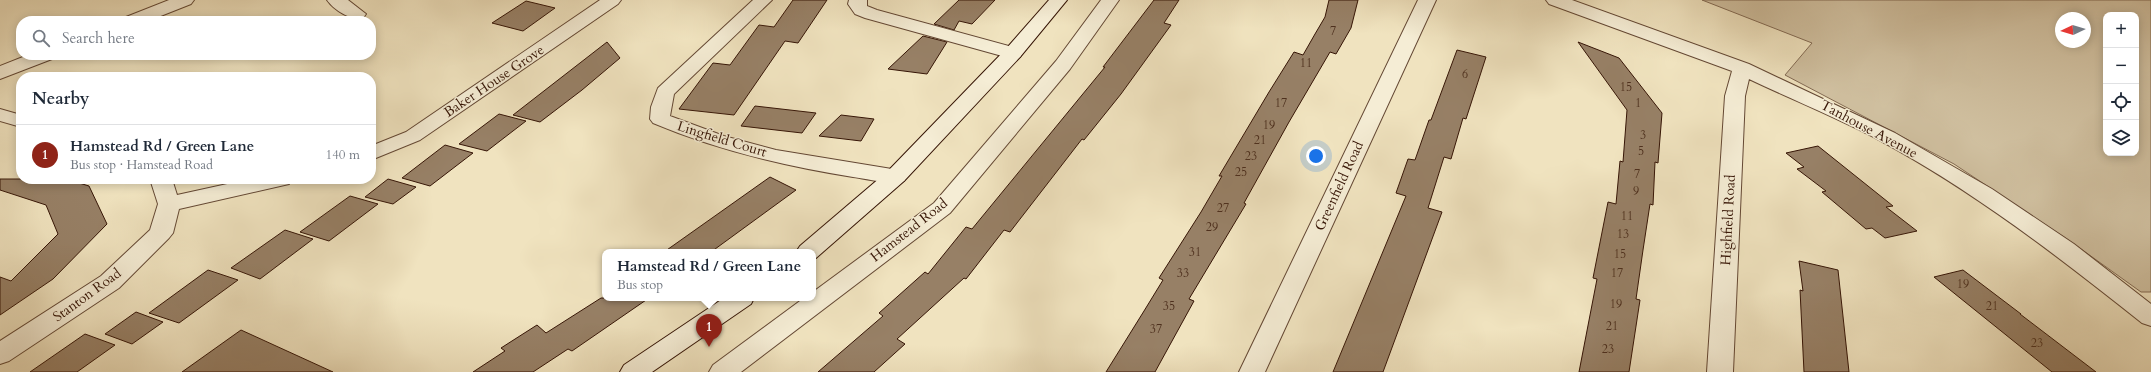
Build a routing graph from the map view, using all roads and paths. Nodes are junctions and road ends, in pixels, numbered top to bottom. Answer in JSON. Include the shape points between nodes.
{"nodes":[{"id":1,"x":185,"y":0,"type":"edge"},
{"id":2,"x":336,"y":0,"type":"edge"},
{"id":3,"x":612,"y":0,"type":"edge"},
{"id":4,"x":763,"y":0,"type":"edge"},
{"id":5,"x":858,"y":0,"type":"edge"},
{"id":6,"x":1058,"y":0,"type":"edge"},
{"id":7,"x":1110,"y":0,"type":"edge"},
{"id":8,"x":1427,"y":0,"type":"edge"},
{"id":9,"x":1555,"y":0,"type":"edge"},
{"id":10,"x":357,"y":14,"type":"dead end"},
{"id":11,"x":145,"y":16,"type":"edge"},
{"id":12,"x":1013,"y":53,"type":"junction"},
{"id":13,"x":32,"y":60,"type":"edge"},
{"id":14,"x":1742,"y":68,"type":"junction"},
{"id":15,"x":0,"y":73,"type":"edge"},
{"id":16,"x":0,"y":115,"type":"edge"},
{"id":17,"x":16,"y":120,"type":"edge"},
{"id":18,"x":376,"y":152,"type":"edge"},
{"id":19,"x":896,"y":176,"type":"junction"},
{"id":20,"x":162,"y":184,"type":"edge"},
{"id":21,"x":259,"y":184,"type":"edge"},
{"id":22,"x":169,"y":204,"type":"junction"},
{"id":23,"x":811,"y":249,"type":"edge"},
{"id":24,"x":738,"y":301,"type":"edge"},
{"id":25,"x":2151,"y":317,"type":"edge"},
{"id":26,"x":0,"y":354,"type":"edge"},
{"id":27,"x":633,"y":372,"type":"edge"},
{"id":28,"x":722,"y":372,"type":"edge"},
{"id":29,"x":1252,"y":372,"type":"edge"},
{"id":30,"x":1720,"y":372,"type":"edge"}],
"edges":[{"from":1,"to":11,"type":"street"},
{"from":2,"to":10,"type":"street"},
{"from":3,"to":18,"type":"street","name":"Baker House Grove","via":[[413,136]]},
{"from":4,"to":19,"type":"street","name":"Lingfield Court","via":[[665,92],[660,119],[684,130],[775,156]]},
{"from":5,"to":12,"type":"street","via":[[857,4],[861,10],[871,14]]},
{"from":6,"to":12,"type":"street"},
{"from":7,"to":28,"type":"street","name":"Hamstead Road","via":[[1063,65],[942,208]]},
{"from":8,"to":29,"type":"street","name":"Greenfield Road"},
{"from":9,"to":14,"type":"street","name":"Tanhouse Avenue"},
{"from":12,"to":19,"type":"street"},
{"from":13,"to":15,"type":"street"},
{"from":14,"to":25,"type":"street","name":"Tanhouse Avenue","via":[[1888,137],[1984,194],[2066,250]]},
{"from":14,"to":30,"type":"street","name":"Highfield Road","via":[[1735,96]]},
{"from":16,"to":17,"type":"street"},
{"from":19,"to":23,"type":"street"},
{"from":20,"to":22,"type":"street"},
{"from":21,"to":22,"type":"street"},
{"from":22,"to":26,"type":"street","name":"Stanton Road","via":[[162,233],[110,282]]},
{"from":24,"to":27,"type":"street"}]}
